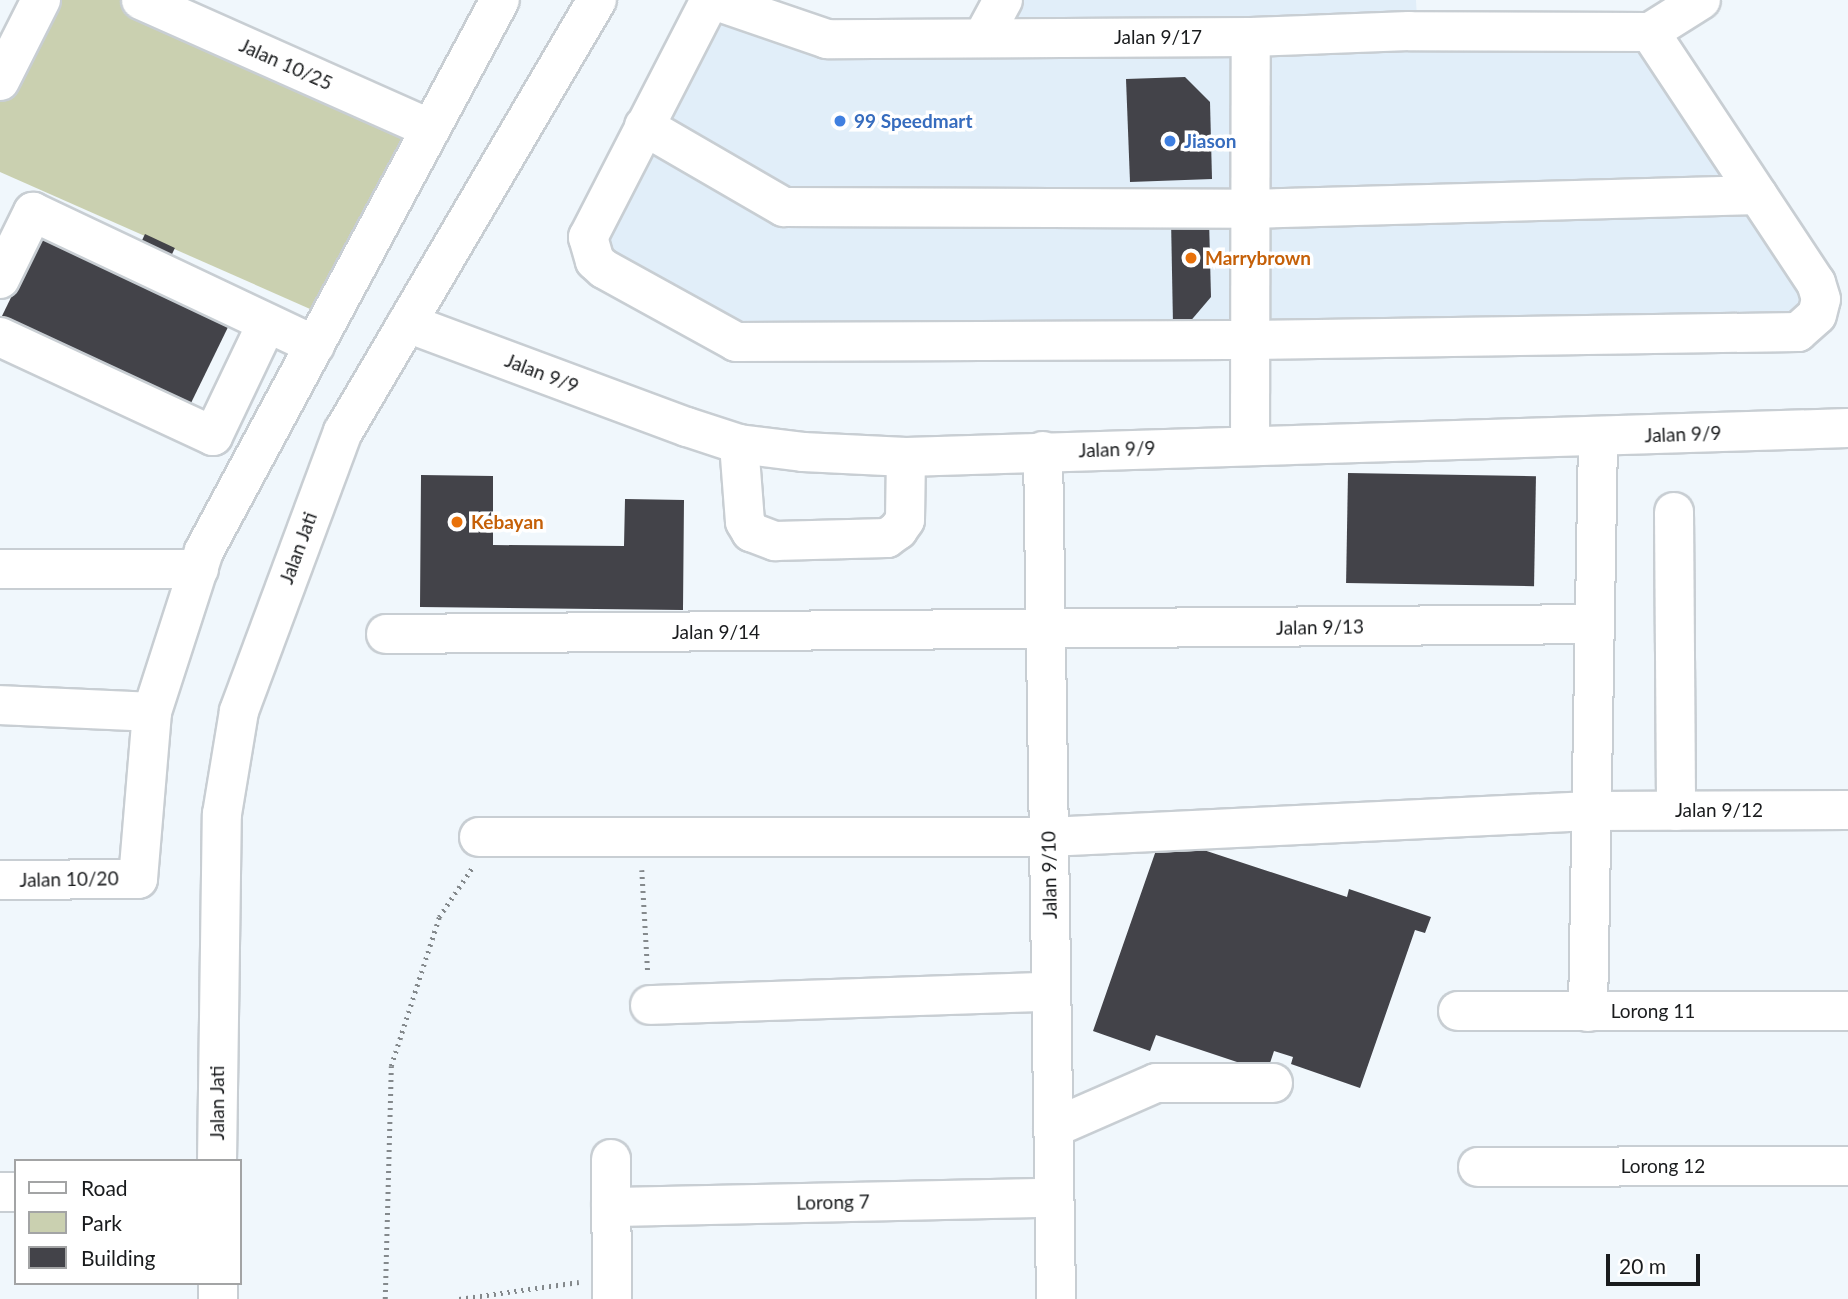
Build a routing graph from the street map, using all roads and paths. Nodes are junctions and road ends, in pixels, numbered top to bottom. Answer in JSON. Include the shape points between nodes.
{"nodes":[{"id":1,"x":141,"y":0,"type":"edge"},
{"id":2,"x":500,"y":0,"type":"edge"},
{"id":3,"x":597,"y":0,"type":"edge"},
{"id":4,"x":711,"y":0,"type":"edge"},
{"id":5,"x":1003,"y":0,"type":"edge"},
{"id":6,"x":1701,"y":0,"type":"edge"},
{"id":7,"x":32,"y":3,"type":"edge"},
{"id":8,"x":1409,"y":16,"type":"edge"},
{"id":9,"x":1650,"y":32,"type":"junction"},
{"id":10,"x":983,"y":37,"type":"junction"},
{"id":11,"x":1251,"y":37,"type":"junction"},
{"id":12,"x":0,"y":81,"type":"edge"},
{"id":13,"x":644,"y":126,"type":"junction"},
{"id":14,"x":431,"y":129,"type":"junction"},
{"id":15,"x":1758,"y":195,"type":"junction"},
{"id":16,"x":1251,"y":209,"type":"junction"},
{"id":17,"x":0,"y":279,"type":"edge"},
{"id":18,"x":267,"y":323,"type":"junction"},
{"id":19,"x":407,"y":323,"type":"junction"},
{"id":20,"x":0,"y":337,"type":"edge"},
{"id":21,"x":1251,"y":340,"type":"junction"},
{"id":22,"x":315,"y":345,"type":"junction"},
{"id":23,"x":1848,"y":428,"type":"edge"},
{"id":24,"x":1598,"y":438,"type":"junction"},
{"id":25,"x":739,"y":444,"type":"junction"},
{"id":26,"x":1250,"y":446,"type":"junction"},
{"id":27,"x":1043,"y":452,"type":"junction"},
{"id":28,"x":906,"y":457,"type":"junction"},
{"id":29,"x":1674,"y":512,"type":"dead end"},
{"id":30,"x":0,"y":569,"type":"edge"},
{"id":31,"x":199,"y":569,"type":"junction"},
{"id":32,"x":1594,"y":624,"type":"junction"},
{"id":33,"x":1046,"y":630,"type":"junction"},
{"id":34,"x":386,"y":634,"type":"dead end"},
{"id":35,"x":0,"y":705,"type":"edge"},
{"id":36,"x":152,"y":712,"type":"junction"},
{"id":37,"x":1848,"y":810,"type":"edge"},
{"id":38,"x":1590,"y":811,"type":"junction"},
{"id":39,"x":1675,"y":811,"type":"junction"},
{"id":40,"x":479,"y":836,"type":"joint"},
{"id":41,"x":640,"y":836,"type":"junction"},
{"id":42,"x":1048,"y":836,"type":"junction"},
{"id":43,"x":0,"y":880,"type":"edge"},
{"id":44,"x":1051,"y":992,"type":"junction"},
{"id":45,"x":650,"y":1005,"type":"joint"},
{"id":46,"x":1458,"y":1011,"type":"dead end"},
{"id":47,"x":1848,"y":1011,"type":"edge"},
{"id":48,"x":1588,"y":1012,"type":"junction"},
{"id":49,"x":1273,"y":1083,"type":"dead end"},
{"id":50,"x":1053,"y":1128,"type":"junction"},
{"id":51,"x":217,"y":1159,"type":"edge"},
{"id":52,"x":611,"y":1159,"type":"dead end"},
{"id":53,"x":1848,"y":1166,"type":"edge"},
{"id":54,"x":1478,"y":1167,"type":"dead end"},
{"id":55,"x":1054,"y":1198,"type":"junction"},
{"id":56,"x":611,"y":1207,"type":"junction"},
{"id":57,"x":612,"y":1290,"type":"edge"},
{"id":58,"x":385,"y":1299,"type":"edge"},
{"id":59,"x":459,"y":1299,"type":"edge"},
{"id":60,"x":1056,"y":1299,"type":"edge"}],
"edges":[{"from":1,"to":14,"type":"street","name":"Jalan 10/25"},
{"from":2,"to":14,"type":"street"},
{"from":3,"to":19,"type":"street","name":"Jalan Jati"},
{"from":4,"to":10,"type":"street","name":"Jalan 9/17","via":[[827,39]]},
{"from":4,"to":13,"type":"street"},
{"from":5,"to":10,"type":"street"},
{"from":6,"to":9,"type":"street"},
{"from":7,"to":12,"type":"street"},
{"from":8,"to":9,"type":"street","name":"Jalan 9/17","via":[[1610,33]]},
{"from":8,"to":11,"type":"street","name":"Jalan 9/17"},
{"from":9,"to":15,"type":"street"},
{"from":10,"to":11,"type":"street","name":"Jalan 9/17"},
{"from":11,"to":16,"type":"street"},
{"from":13,"to":16,"type":"street","via":[[784,207]]},
{"from":13,"to":21,"type":"street","via":[[588,237],[594,261],[741,344]]},
{"from":14,"to":22,"type":"street"},
{"from":15,"to":16,"type":"street"},
{"from":15,"to":21,"type":"street","via":[[1816,283],[1821,299],[1817,315],[1798,332]]},
{"from":16,"to":21,"type":"street"},
{"from":17,"to":18,"type":"street","via":[[33,212]]},
{"from":18,"to":20,"type":"street","via":[[213,436]]},
{"from":18,"to":22,"type":"street"},
{"from":19,"to":25,"type":"street","name":"Jalan 9/9"},
{"from":19,"to":51,"type":"street","name":"Jalan Jati","via":[[343,432],[326,471],[239,711],[222,814]]},
{"from":21,"to":26,"type":"street"},
{"from":22,"to":31,"type":"street","via":[[204,551]]},
{"from":23,"to":24,"type":"street","name":"Jalan 9/9"},
{"from":24,"to":26,"type":"street","name":"Jalan 9/9"},
{"from":24,"to":32,"type":"street"},
{"from":25,"to":28,"type":"street","name":"Jalan 9/9"},
{"from":25,"to":28,"type":"street","via":[[745,522],[751,532],[775,541],[887,538],[905,520]]},
{"from":26,"to":27,"type":"street","name":"Jalan 9/9"},
{"from":27,"to":28,"type":"street","name":"Jalan 9/9"},
{"from":27,"to":33,"type":"street","name":"Jalan 9/10"},
{"from":29,"to":39,"type":"street"},
{"from":30,"to":31,"type":"street"},
{"from":31,"to":36,"type":"street"},
{"from":32,"to":33,"type":"street","name":"Jalan 9/13"},
{"from":32,"to":38,"type":"street"},
{"from":33,"to":34,"type":"street","name":"Jalan 9/14"},
{"from":33,"to":42,"type":"street","name":"Jalan 9/10"},
{"from":35,"to":36,"type":"street"},
{"from":36,"to":43,"type":"street","name":"Jalan 10/20","via":[[138,879]]},
{"from":37,"to":39,"type":"street","name":"Jalan 9/12"},
{"from":38,"to":39,"type":"street","name":"Jalan 9/12"},
{"from":38,"to":42,"type":"street","name":"Jalan 9/12"},
{"from":38,"to":48,"type":"street"},
{"from":40,"to":41,"type":"street","name":"Jalan 9/12"},
{"from":40,"to":58,"type":"path","via":[[471,872],[439,917],[391,1066]]},
{"from":41,"to":42,"type":"street","name":"Jalan 9/12"},
{"from":41,"to":45,"type":"path"},
{"from":42,"to":44,"type":"street","name":"Jalan 9/10"},
{"from":44,"to":45,"type":"street"},
{"from":44,"to":50,"type":"street","name":"Jalan 9/10"},
{"from":46,"to":48,"type":"street","name":"Lorong 11"},
{"from":47,"to":48,"type":"street","name":"Lorong 11"},
{"from":49,"to":50,"type":"street","via":[[1156,1083]]},
{"from":50,"to":55,"type":"street","name":"Jalan 9/10"},
{"from":52,"to":56,"type":"street"},
{"from":53,"to":54,"type":"street","name":"Lorong 12"},
{"from":55,"to":56,"type":"street","name":"Lorong 7"},
{"from":55,"to":60,"type":"street","name":"Jalan 9/10"},
{"from":56,"to":57,"type":"street"},
{"from":57,"to":59,"type":"path","via":[[567,1283]]}]}
